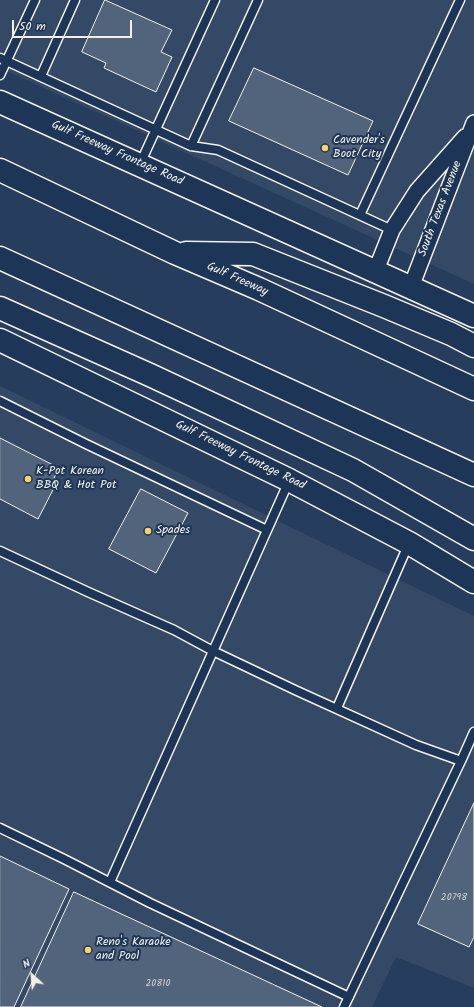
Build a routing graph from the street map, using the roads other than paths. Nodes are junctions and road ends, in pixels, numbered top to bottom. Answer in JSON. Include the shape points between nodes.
{"nodes":[{"id":1,"x":35,"y":0,"type":"edge"},
{"id":2,"x":75,"y":0,"type":"edge"},
{"id":3,"x":215,"y":0,"type":"edge"},
{"id":4,"x":258,"y":0,"type":"edge"},
{"id":5,"x":460,"y":0,"type":"edge"},
{"id":6,"x":3,"y":59,"type":"edge"},
{"id":7,"x":0,"y":75,"type":"edge"},
{"id":8,"x":41,"y":76,"type":"junction"},
{"id":9,"x":0,"y":102,"type":"edge"},
{"id":10,"x":473,"y":128,"type":"edge"},
{"id":11,"x":156,"y":129,"type":"junction"},
{"id":12,"x":191,"y":146,"type":"junction"},
{"id":13,"x":139,"y":164,"type":"junction"},
{"id":14,"x":0,"y":170,"type":"edge"},
{"id":15,"x":360,"y":215,"type":"junction"},
{"id":16,"x":392,"y":230,"type":"junction"},
{"id":17,"x":175,"y":253,"type":"junction"},
{"id":18,"x":0,"y":258,"type":"edge"},
{"id":19,"x":376,"y":270,"type":"junction"},
{"id":20,"x":411,"y":287,"type":"junction"},
{"id":21,"x":0,"y":308,"type":"edge"},
{"id":22,"x":474,"y":316,"type":"edge"},
{"id":23,"x":3,"y":344,"type":"edge"},
{"id":24,"x":474,"y":346,"type":"edge"},
{"id":25,"x":474,"y":389,"type":"edge"},
{"id":26,"x":0,"y":401,"type":"edge"},
{"id":27,"x":474,"y":475,"type":"edge"},
{"id":28,"x":289,"y":480,"type":"junction"},
{"id":29,"x":267,"y":530,"type":"junction"},
{"id":30,"x":474,"y":539,"type":"edge"},
{"id":31,"x":409,"y":543,"type":"junction"},
{"id":32,"x":0,"y":551,"type":"edge"},
{"id":33,"x":474,"y":582,"type":"edge"},
{"id":34,"x":213,"y":650,"type":"junction"},
{"id":35,"x":337,"y":708,"type":"junction"},
{"id":36,"x":474,"y":732,"type":"edge"},
{"id":37,"x":461,"y":761,"type":"junction"},
{"id":38,"x":0,"y":828,"type":"edge"},
{"id":39,"x":110,"y":882,"type":"junction"},
{"id":40,"x":349,"y":997,"type":"junction"},
{"id":41,"x":344,"y":1007,"type":"edge"}],
"edges":[{"from":1,"to":6,"type":"lane"},
{"from":2,"to":8,"type":"lane"},
{"from":3,"to":11,"type":"lane"},
{"from":4,"to":12,"type":"lane"},
{"from":5,"to":15,"type":"lane"},
{"from":6,"to":7,"type":"lane"},
{"from":6,"to":8,"type":"lane"},
{"from":8,"to":11,"type":"lane"},
{"from":9,"to":13,"type":"main road","name":"Gulf Freeway Frontage Road"},
{"from":10,"to":16,"type":"street","name":"South Texas Avenue","via":[[417,192]]},
{"from":10,"to":20,"type":"street","name":"South Texas Avenue"},
{"from":11,"to":12,"type":"lane"},
{"from":11,"to":13,"type":"lane"},
{"from":12,"to":15,"type":"lane","via":[[218,150]]},
{"from":13,"to":19,"type":"main road","name":"Gulf Freeway Frontage Road"},
{"from":14,"to":17,"type":"main road","name":"Gulf Freeway"},
{"from":15,"to":16,"type":"lane"},
{"from":16,"to":19,"type":"street","name":"South Texas Avenue"},
{"from":17,"to":24,"type":"main road","via":[[253,254],[384,306]]},
{"from":17,"to":25,"type":"main road","name":"Gulf Freeway","via":[[259,289]]},
{"from":18,"to":27,"type":"main road"},
{"from":19,"to":20,"type":"main road","name":"Gulf Freeway Frontage Road"},
{"from":20,"to":22,"type":"main road","name":"Gulf Freeway Frontage Road"},
{"from":21,"to":30,"type":"main road","via":[[353,470]]},
{"from":23,"to":28,"type":"main road","name":"Gulf Freeway Frontage Road"},
{"from":26,"to":29,"type":"lane"},
{"from":28,"to":29,"type":"lane"},
{"from":28,"to":31,"type":"main road","name":"Gulf Freeway Frontage Road"},
{"from":29,"to":34,"type":"lane"},
{"from":31,"to":33,"type":"main road","name":"Gulf Freeway Frontage Road"},
{"from":31,"to":35,"type":"lane"},
{"from":32,"to":34,"type":"lane"},
{"from":34,"to":35,"type":"lane"},
{"from":34,"to":39,"type":"lane"},
{"from":35,"to":37,"type":"lane","via":[[416,745]]},
{"from":36,"to":37,"type":"lane"},
{"from":37,"to":40,"type":"lane"},
{"from":38,"to":39,"type":"lane"},
{"from":39,"to":40,"type":"lane"},
{"from":40,"to":41,"type":"lane"}]}
